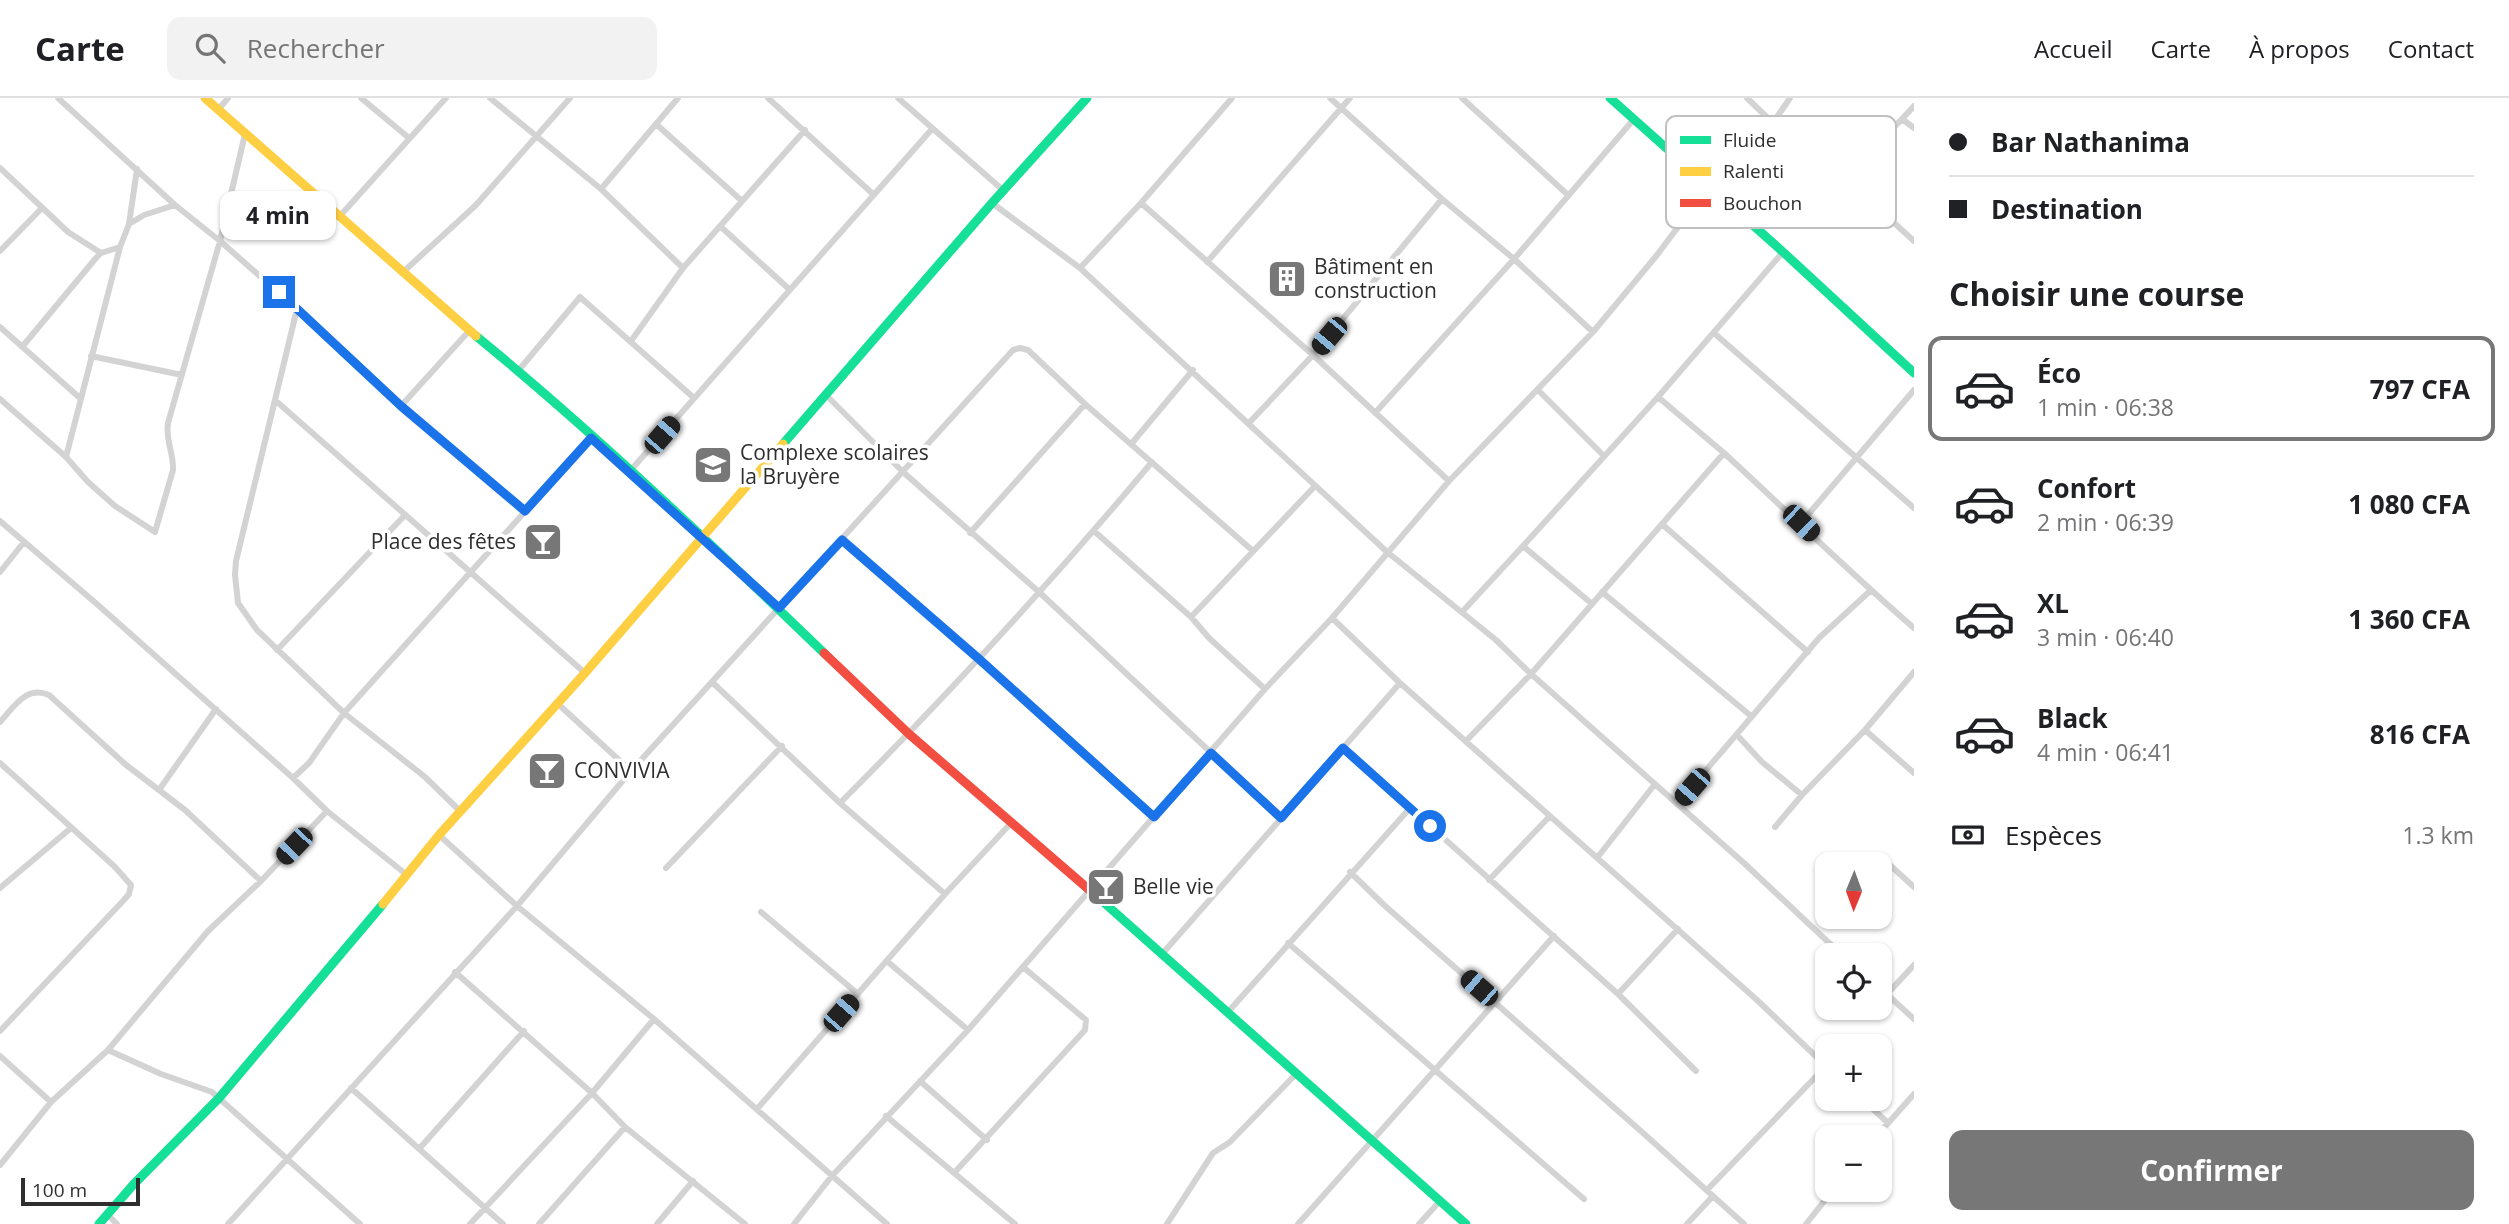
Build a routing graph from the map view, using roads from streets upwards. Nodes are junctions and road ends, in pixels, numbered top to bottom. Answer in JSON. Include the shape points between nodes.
{"nodes":[{"id":1,"x":58,"y":98,"type":"edge"},
{"id":2,"x":205,"y":98,"type":"edge"},
{"id":3,"x":228,"y":98,"type":"edge"},
{"id":4,"x":360,"y":98,"type":"edge"},
{"id":5,"x":446,"y":98,"type":"edge"},
{"id":6,"x":490,"y":98,"type":"edge"},
{"id":7,"x":570,"y":98,"type":"edge"},
{"id":8,"x":678,"y":98,"type":"edge"},
{"id":9,"x":768,"y":98,"type":"edge"},
{"id":10,"x":898,"y":98,"type":"edge"},
{"id":11,"x":1087,"y":98,"type":"edge"},
{"id":12,"x":1232,"y":98,"type":"edge"},
{"id":13,"x":1330,"y":98,"type":"edge"},
{"id":14,"x":1350,"y":98,"type":"edge"},
{"id":15,"x":1462,"y":98,"type":"edge"},
{"id":16,"x":1610,"y":98,"type":"edge"},
{"id":17,"x":1747,"y":98,"type":"edge"},
{"id":18,"x":1790,"y":98,"type":"edge"},
{"id":19,"x":1914,"y":106,"type":"edge"},
{"id":20,"x":1341,"y":107,"type":"junction"},
{"id":21,"x":218,"y":110,"type":"junction"},
{"id":22,"x":1766,"y":116,"type":"edge"},
{"id":23,"x":1778,"y":116,"type":"edge"},
{"id":24,"x":1634,"y":119,"type":"junction"},
{"id":25,"x":1902,"y":119,"type":"junction"},
{"id":26,"x":656,"y":124,"type":"junction"},
{"id":27,"x":1896,"y":125,"type":"edge"},
{"id":28,"x":1914,"y":128,"type":"edge"},
{"id":29,"x":932,"y":129,"type":"junction"},
{"id":30,"x":805,"y":130,"type":"junction"},
{"id":31,"x":244,"y":134,"type":"junction"},
{"id":32,"x":538,"y":135,"type":"junction"},
{"id":33,"x":409,"y":138,"type":"junction"},
{"id":34,"x":1666,"y":148,"type":"edge"},
{"id":35,"x":0,"y":167,"type":"edge"},
{"id":36,"x":137,"y":169,"type":"junction"},
{"id":37,"x":601,"y":190,"type":"junction"},
{"id":38,"x":1004,"y":191,"type":"junction"},
{"id":39,"x":874,"y":195,"type":"junction"},
{"id":40,"x":1568,"y":195,"type":"junction"},
{"id":41,"x":1442,"y":199,"type":"junction"},
{"id":42,"x":742,"y":201,"type":"junction"},
{"id":43,"x":992,"y":203,"type":"junction"},
{"id":44,"x":1141,"y":203,"type":"junction"},
{"id":45,"x":175,"y":205,"type":"junction"},
{"id":46,"x":42,"y":208,"type":"junction"},
{"id":47,"x":338,"y":218,"type":"junction"},
{"id":48,"x":129,"y":224,"type":"junction"},
{"id":49,"x":1896,"y":225,"type":"edge"},
{"id":50,"x":720,"y":226,"type":"junction"},
{"id":51,"x":1677,"y":228,"type":"edge"},
{"id":52,"x":1756,"y":228,"type":"edge"},
{"id":53,"x":220,"y":240,"type":"junction"},
{"id":54,"x":1914,"y":242,"type":"edge"},
{"id":55,"x":120,"y":247,"type":"junction"},
{"id":56,"x":0,"y":251,"type":"edge"},
{"id":57,"x":1783,"y":252,"type":"junction"},
{"id":58,"x":101,"y":253,"type":"junction"},
{"id":59,"x":1514,"y":259,"type":"junction"},
{"id":60,"x":1207,"y":262,"type":"junction"},
{"id":61,"x":683,"y":268,"type":"junction"},
{"id":62,"x":1080,"y":268,"type":"junction"},
{"id":63,"x":402,"y":273,"type":"junction"},
{"id":64,"x":790,"y":290,"type":"junction"},
{"id":65,"x":298,"y":309,"type":"junction"},
{"id":66,"x":0,"y":327,"type":"edge"},
{"id":67,"x":469,"y":331,"type":"junction"},
{"id":68,"x":1593,"y":332,"type":"junction"},
{"id":69,"x":1714,"y":333,"type":"junction"},
{"id":70,"x":631,"y":341,"type":"junction"},
{"id":71,"x":22,"y":347,"type":"junction"},
{"id":72,"x":1313,"y":355,"type":"junction"},
{"id":73,"x":91,"y":356,"type":"junction"},
{"id":74,"x":1193,"y":370,"type":"junction"},
{"id":75,"x":518,"y":371,"type":"junction"},
{"id":76,"x":1914,"y":373,"type":"edge"},
{"id":77,"x":182,"y":375,"type":"junction"},
{"id":78,"x":1538,"y":390,"type":"junction"},
{"id":79,"x":1914,"y":390,"type":"edge"},
{"id":80,"x":826,"y":395,"type":"junction"},
{"id":81,"x":1658,"y":397,"type":"junction"},
{"id":82,"x":694,"y":398,"type":"junction"},
{"id":83,"x":81,"y":399,"type":"junction"},
{"id":84,"x":0,"y":400,"type":"edge"},
{"id":85,"x":276,"y":401,"type":"junction"},
{"id":86,"x":1085,"y":404,"type":"junction"},
{"id":87,"x":401,"y":406,"type":"junction"},
{"id":88,"x":1375,"y":413,"type":"junction"},
{"id":89,"x":1249,"y":423,"type":"junction"},
{"id":90,"x":591,"y":438,"type":"junction"},
{"id":91,"x":1132,"y":443,"type":"junction"},
{"id":92,"x":1724,"y":453,"type":"junction"},
{"id":93,"x":1604,"y":456,"type":"junction"},
{"id":94,"x":1857,"y":456,"type":"junction"},
{"id":95,"x":66,"y":457,"type":"junction"},
{"id":96,"x":1152,"y":462,"type":"junction"},
{"id":97,"x":630,"y":471,"type":"junction"},
{"id":98,"x":903,"y":472,"type":"junction"},
{"id":99,"x":1449,"y":481,"type":"junction"},
{"id":100,"x":1315,"y":486,"type":"junction"},
{"id":101,"x":1914,"y":508,"type":"edge"},
{"id":102,"x":525,"y":511,"type":"junction"},
{"id":103,"x":405,"y":515,"type":"junction"},
{"id":104,"x":0,"y":522,"type":"edge"},
{"id":105,"x":1801,"y":523,"type":"junction"},
{"id":106,"x":1663,"y":525,"type":"junction"},
{"id":107,"x":1094,"y":531,"type":"junction"},
{"id":108,"x":970,"y":533,"type":"junction"},
{"id":109,"x":703,"y":537,"type":"junction"},
{"id":110,"x":842,"y":540,"type":"junction"},
{"id":111,"x":24,"y":542,"type":"junction"},
{"id":112,"x":1523,"y":546,"type":"junction"},
{"id":113,"x":1253,"y":551,"type":"junction"},
{"id":114,"x":1387,"y":551,"type":"junction"},
{"id":115,"x":0,"y":572,"type":"edge"},
{"id":116,"x":470,"y":572,"type":"junction"},
{"id":117,"x":1870,"y":591,"type":"junction"},
{"id":118,"x":1039,"y":592,"type":"junction"},
{"id":119,"x":1602,"y":592,"type":"junction"},
{"id":120,"x":1591,"y":603,"type":"junction"},
{"id":121,"x":779,"y":608,"type":"junction"},
{"id":122,"x":1462,"y":612,"type":"junction"},
{"id":123,"x":1191,"y":617,"type":"junction"},
{"id":124,"x":1332,"y":618,"type":"junction"},
{"id":125,"x":1914,"y":628,"type":"edge"},
{"id":126,"x":278,"y":650,"type":"junction"},
{"id":127,"x":1808,"y":652,"type":"junction"},
{"id":128,"x":979,"y":659,"type":"junction"},
{"id":129,"x":1914,"y":672,"type":"edge"},
{"id":130,"x":585,"y":673,"type":"junction"},
{"id":131,"x":1531,"y":674,"type":"junction"},
{"id":132,"x":712,"y":682,"type":"junction"},
{"id":133,"x":1400,"y":683,"type":"junction"},
{"id":134,"x":1265,"y":689,"type":"junction"},
{"id":135,"x":557,"y":703,"type":"junction"},
{"id":136,"x":216,"y":709,"type":"junction"},
{"id":137,"x":344,"y":713,"type":"junction"},
{"id":138,"x":1752,"y":716,"type":"junction"},
{"id":139,"x":0,"y":722,"type":"edge"},
{"id":140,"x":1865,"y":730,"type":"junction"},
{"id":141,"x":909,"y":734,"type":"junction"},
{"id":142,"x":1737,"y":735,"type":"junction"},
{"id":143,"x":1466,"y":741,"type":"junction"},
{"id":144,"x":782,"y":746,"type":"junction"},
{"id":145,"x":1343,"y":748,"type":"junction"},
{"id":146,"x":1211,"y":753,"type":"junction"},
{"id":147,"x":0,"y":763,"type":"edge"},
{"id":148,"x":631,"y":771,"type":"junction"},
{"id":149,"x":1914,"y":774,"type":"edge"},
{"id":150,"x":293,"y":778,"type":"junction"},
{"id":151,"x":1655,"y":784,"type":"junction"},
{"id":152,"x":159,"y":790,"type":"junction"},
{"id":153,"x":1802,"y":794,"type":"junction"},
{"id":154,"x":840,"y":803,"type":"junction"},
{"id":155,"x":1677,"y":804,"type":"junction"},
{"id":156,"x":1410,"y":808,"type":"junction"},
{"id":157,"x":327,"y":811,"type":"junction"},
{"id":158,"x":460,"y":811,"type":"junction"},
{"id":159,"x":1154,"y":817,"type":"junction"},
{"id":160,"x":1549,"y":817,"type":"junction"},
{"id":161,"x":1281,"y":818,"type":"junction"},
{"id":162,"x":1012,"y":822,"type":"junction"},
{"id":163,"x":1775,"y":827,"type":"dead end"},
{"id":164,"x":71,"y":828,"type":"junction"},
{"id":165,"x":439,"y":835,"type":"junction"},
{"id":166,"x":1597,"y":858,"type":"junction"},
{"id":167,"x":1892,"y":867,"type":"edge"},
{"id":168,"x":666,"y":868,"type":"dead end"},
{"id":169,"x":1350,"y":872,"type":"junction"},
{"id":170,"x":407,"y":875,"type":"junction"},
{"id":171,"x":1489,"y":880,"type":"junction"},
{"id":172,"x":261,"y":881,"type":"junction"},
{"id":173,"x":0,"y":885,"type":"edge"},
{"id":174,"x":1914,"y":887,"type":"edge"},
{"id":175,"x":1089,"y":889,"type":"junction"},
{"id":176,"x":945,"y":894,"type":"junction"},
{"id":177,"x":517,"y":906,"type":"junction"},
{"id":178,"x":761,"y":912,"type":"dead end"},
{"id":179,"x":1678,"y":929,"type":"junction"},
{"id":180,"x":1554,"y":936,"type":"junction"},
{"id":181,"x":1288,"y":943,"type":"junction"},
{"id":182,"x":1829,"y":943,"type":"edge"},
{"id":183,"x":1163,"y":953,"type":"junction"},
{"id":184,"x":888,"y":962,"type":"junction"},
{"id":185,"x":1914,"y":965,"type":"edge"},
{"id":186,"x":1023,"y":967,"type":"junction"},
{"id":187,"x":455,"y":972,"type":"junction"},
{"id":188,"x":1892,"y":989,"type":"edge"},
{"id":189,"x":858,"y":994,"type":"junction"},
{"id":190,"x":1618,"y":994,"type":"junction"},
{"id":191,"x":1892,"y":998,"type":"edge"},
{"id":192,"x":1494,"y":1002,"type":"junction"},
{"id":193,"x":1228,"y":1012,"type":"junction"},
{"id":194,"x":1914,"y":1018,"type":"edge"},
{"id":195,"x":654,"y":1019,"type":"junction"},
{"id":196,"x":968,"y":1030,"type":"junction"},
{"id":197,"x":0,"y":1031,"type":"edge"},
{"id":198,"x":524,"y":1031,"type":"junction"},
{"id":199,"x":108,"y":1050,"type":"junction"},
{"id":200,"x":1815,"y":1055,"type":"edge"},
{"id":201,"x":0,"y":1056,"type":"edge"},
{"id":202,"x":1435,"y":1068,"type":"junction"},
{"id":203,"x":1696,"y":1071,"type":"dead end"},
{"id":204,"x":1296,"y":1074,"type":"junction"},
{"id":205,"x":1815,"y":1077,"type":"edge"},
{"id":206,"x":920,"y":1081,"type":"junction"},
{"id":207,"x":351,"y":1088,"type":"junction"},
{"id":208,"x":592,"y":1093,"type":"junction"},
{"id":209,"x":1914,"y":1094,"type":"edge"},
{"id":210,"x":219,"y":1098,"type":"junction"},
{"id":211,"x":51,"y":1101,"type":"junction"},
{"id":212,"x":757,"y":1109,"type":"junction"},
{"id":213,"x":1875,"y":1111,"type":"edge"},
{"id":214,"x":886,"y":1116,"type":"junction"},
{"id":215,"x":1887,"y":1122,"type":"junction"},
{"id":216,"x":1885,"y":1125,"type":"edge"},
{"id":217,"x":625,"y":1127,"type":"junction"},
{"id":218,"x":987,"y":1140,"type":"junction"},
{"id":219,"x":1372,"y":1142,"type":"junction"},
{"id":220,"x":419,"y":1149,"type":"junction"},
{"id":221,"x":288,"y":1160,"type":"junction"},
{"id":222,"x":0,"y":1165,"type":"edge"},
{"id":223,"x":955,"y":1172,"type":"junction"},
{"id":224,"x":831,"y":1177,"type":"junction"},
{"id":225,"x":693,"y":1181,"type":"junction"},
{"id":226,"x":1707,"y":1190,"type":"junction"},
{"id":227,"x":1713,"y":1196,"type":"junction"},
{"id":228,"x":1584,"y":1199,"type":"dead end"},
{"id":229,"x":1440,"y":1201,"type":"junction"},
{"id":230,"x":1823,"y":1202,"type":"edge"},
{"id":231,"x":485,"y":1207,"type":"junction"},
{"id":232,"x":108,"y":1215,"type":"junction"},
{"id":233,"x":99,"y":1224,"type":"edge"},
{"id":234,"x":117,"y":1224,"type":"edge"},
{"id":235,"x":228,"y":1224,"type":"edge"},
{"id":236,"x":360,"y":1224,"type":"edge"},
{"id":237,"x":470,"y":1224,"type":"edge"},
{"id":238,"x":503,"y":1224,"type":"edge"},
{"id":239,"x":539,"y":1224,"type":"edge"},
{"id":240,"x":657,"y":1224,"type":"edge"},
{"id":241,"x":745,"y":1224,"type":"edge"},
{"id":242,"x":794,"y":1224,"type":"edge"},
{"id":243,"x":887,"y":1224,"type":"edge"},
{"id":244,"x":1015,"y":1224,"type":"edge"},
{"id":245,"x":1167,"y":1224,"type":"edge"},
{"id":246,"x":1298,"y":1224,"type":"edge"},
{"id":247,"x":1419,"y":1224,"type":"edge"},
{"id":248,"x":1466,"y":1224,"type":"edge"},
{"id":249,"x":1687,"y":1224,"type":"edge"},
{"id":250,"x":1744,"y":1224,"type":"edge"},
{"id":251,"x":1805,"y":1224,"type":"edge"}],
"edges":[{"from":1,"to":36,"type":"street"},
{"from":2,"to":21,"type":"street"},
{"from":3,"to":21,"type":"street"},
{"from":4,"to":33,"type":"street"},
{"from":5,"to":33,"type":"street"},
{"from":6,"to":32,"type":"street"},
{"from":7,"to":32,"type":"street"},
{"from":8,"to":26,"type":"street"},
{"from":9,"to":30,"type":"street"},
{"from":10,"to":29,"type":"street"},
{"from":11,"to":38,"type":"street"},
{"from":12,"to":44,"type":"street"},
{"from":13,"to":20,"type":"street"},
{"from":14,"to":20,"type":"street"},
{"from":15,"to":40,"type":"street"},
{"from":16,"to":24,"type":"street"},
{"from":17,"to":22,"type":"street"},
{"from":18,"to":23,"type":"street"},
{"from":19,"to":25,"type":"street"},
{"from":20,"to":41,"type":"street"},
{"from":20,"to":60,"type":"street"},
{"from":21,"to":31,"type":"street"},
{"from":24,"to":34,"type":"street"},
{"from":24,"to":40,"type":"street"},
{"from":25,"to":27,"type":"street"},
{"from":25,"to":28,"type":"street"},
{"from":26,"to":37,"type":"street"},
{"from":26,"to":42,"type":"street"},
{"from":29,"to":38,"type":"street"},
{"from":29,"to":39,"type":"street"},
{"from":30,"to":39,"type":"street"},
{"from":30,"to":42,"type":"street"},
{"from":31,"to":47,"type":"street"},
{"from":31,"to":53,"type":"street"},
{"from":32,"to":37,"type":"street"},
{"from":32,"to":63,"type":"street","via":[[476,205]]},
{"from":33,"to":47,"type":"street"},
{"from":35,"to":46,"type":"street"},
{"from":36,"to":45,"type":"street"},
{"from":36,"to":48,"type":"street"},
{"from":37,"to":61,"type":"street"},
{"from":38,"to":43,"type":"street"},
{"from":39,"to":64,"type":"street"},
{"from":40,"to":59,"type":"street"},
{"from":41,"to":59,"type":"street"},
{"from":41,"to":72,"type":"street"},
{"from":42,"to":50,"type":"street"},
{"from":43,"to":62,"type":"street"},
{"from":43,"to":80,"type":"street"},
{"from":44,"to":60,"type":"street"},
{"from":44,"to":62,"type":"street"},
{"from":45,"to":48,"type":"street"},
{"from":45,"to":53,"type":"street"},
{"from":46,"to":56,"type":"street"},
{"from":46,"to":58,"type":"street","via":[[78,240]]},
{"from":47,"to":63,"type":"street"},
{"from":48,"to":55,"type":"street"},
{"from":49,"to":54,"type":"street"},
{"from":50,"to":61,"type":"street"},
{"from":50,"to":64,"type":"street"},
{"from":51,"to":68,"type":"street"},
{"from":52,"to":57,"type":"street"},
{"from":53,"to":65,"type":"street"},
{"from":53,"to":77,"type":"street"},
{"from":55,"to":58,"type":"street"},
{"from":55,"to":73,"type":"street"},
{"from":57,"to":69,"type":"street"},
{"from":57,"to":76,"type":"street"},
{"from":58,"to":71,"type":"street"},
{"from":59,"to":68,"type":"street"},
{"from":59,"to":88,"type":"street"},
{"from":60,"to":72,"type":"street"},
{"from":61,"to":70,"type":"street"},
{"from":62,"to":74,"type":"street"},
{"from":63,"to":67,"type":"street"},
{"from":64,"to":82,"type":"street"},
{"from":65,"to":85,"type":"street"},
{"from":65,"to":87,"type":"street"},
{"from":66,"to":71,"type":"street"},
{"from":67,"to":75,"type":"street"},
{"from":67,"to":87,"type":"street"},
{"from":68,"to":78,"type":"street"},
{"from":69,"to":81,"type":"street"},
{"from":69,"to":94,"type":"street"},
{"from":70,"to":75,"type":"street","via":[[580,297]]},
{"from":70,"to":82,"type":"street"},
{"from":71,"to":83,"type":"street"},
{"from":72,"to":88,"type":"street"},
{"from":72,"to":89,"type":"street"},
{"from":73,"to":77,"type":"street"},
{"from":73,"to":83,"type":"street"},
{"from":74,"to":89,"type":"street"},
{"from":74,"to":91,"type":"street"},
{"from":75,"to":90,"type":"street"},
{"from":77,"to":95,"type":"street","via":[[166,432],[172,480],[155,531],[115,506]]},
{"from":78,"to":93,"type":"street"},
{"from":78,"to":99,"type":"street"},
{"from":79,"to":94,"type":"street"},
{"from":80,"to":98,"type":"street"},
{"from":80,"to":109,"type":"street"},
{"from":81,"to":92,"type":"street"},
{"from":81,"to":93,"type":"street"},
{"from":82,"to":97,"type":"street"},
{"from":83,"to":95,"type":"street"},
{"from":84,"to":95,"type":"street"},
{"from":85,"to":103,"type":"street"},
{"from":85,"to":126,"type":"street","via":[[235,575],[239,603]]},
{"from":86,"to":91,"type":"street"},
{"from":86,"to":98,"type":"street","via":[[1028,350],[1013,350]]},
{"from":86,"to":108,"type":"street"},
{"from":87,"to":102,"type":"street"},
{"from":88,"to":99,"type":"street"},
{"from":89,"to":100,"type":"street"},
{"from":90,"to":97,"type":"street"},
{"from":90,"to":102,"type":"street"},
{"from":91,"to":96,"type":"street"},
{"from":92,"to":105,"type":"street"},
{"from":92,"to":106,"type":"street"},
{"from":93,"to":112,"type":"street"},
{"from":94,"to":101,"type":"street"},
{"from":94,"to":105,"type":"street"},
{"from":96,"to":107,"type":"street"},
{"from":96,"to":113,"type":"street"},
{"from":97,"to":109,"type":"street"},
{"from":98,"to":108,"type":"street"},
{"from":98,"to":110,"type":"street"},
{"from":99,"to":114,"type":"street"},
{"from":100,"to":113,"type":"street"},
{"from":100,"to":114,"type":"street"},
{"from":102,"to":116,"type":"street"},
{"from":103,"to":116,"type":"street"},
{"from":103,"to":126,"type":"street"},
{"from":104,"to":111,"type":"street"},
{"from":105,"to":117,"type":"street"},
{"from":106,"to":119,"type":"street"},
{"from":106,"to":127,"type":"street"},
{"from":107,"to":118,"type":"street"},
{"from":107,"to":123,"type":"street"},
{"from":108,"to":118,"type":"street"},
{"from":109,"to":121,"type":"street"},
{"from":109,"to":130,"type":"street"},
{"from":110,"to":121,"type":"street"},
{"from":110,"to":128,"type":"street"},
{"from":111,"to":115,"type":"street"},
{"from":111,"to":136,"type":"street"},
{"from":112,"to":120,"type":"street"},
{"from":112,"to":122,"type":"street"},
{"from":113,"to":123,"type":"street"},
{"from":114,"to":122,"type":"street"},
{"from":114,"to":124,"type":"street"},
{"from":116,"to":130,"type":"street"},
{"from":116,"to":137,"type":"street"},
{"from":117,"to":125,"type":"street"},
{"from":117,"to":127,"type":"street"},
{"from":118,"to":128,"type":"street"},
{"from":118,"to":146,"type":"street"},
{"from":119,"to":120,"type":"street"},
{"from":119,"to":138,"type":"street"},
{"from":120,"to":131,"type":"street"},
{"from":121,"to":132,"type":"street"},
{"from":121,"to":141,"type":"street"},
{"from":122,"to":131,"type":"street"},
{"from":123,"to":134,"type":"street"},
{"from":124,"to":133,"type":"street"},
{"from":124,"to":134,"type":"street"},
{"from":126,"to":137,"type":"street"},
{"from":127,"to":138,"type":"street"},
{"from":128,"to":141,"type":"street"},
{"from":128,"to":159,"type":"street"},
{"from":129,"to":140,"type":"street"},
{"from":130,"to":135,"type":"street"},
{"from":131,"to":143,"type":"street"},
{"from":131,"to":151,"type":"street"},
{"from":132,"to":144,"type":"street"},
{"from":132,"to":148,"type":"street"},
{"from":133,"to":143,"type":"street"},
{"from":133,"to":145,"type":"street"},
{"from":134,"to":146,"type":"street"},
{"from":135,"to":148,"type":"street"},
{"from":135,"to":158,"type":"street"},
{"from":136,"to":150,"type":"street"},
{"from":136,"to":152,"type":"street"},
{"from":137,"to":150,"type":"street"},
{"from":137,"to":158,"type":"street"},
{"from":138,"to":142,"type":"street"},
{"from":139,"to":152,"type":"street","via":[[23,696],[43,692]]},
{"from":140,"to":149,"type":"street"},
{"from":140,"to":153,"type":"street"},
{"from":141,"to":154,"type":"street"},
{"from":141,"to":162,"type":"street"},
{"from":142,"to":153,"type":"street"},
{"from":142,"to":155,"type":"street"},
{"from":143,"to":160,"type":"street"},
{"from":144,"to":154,"type":"street"},
{"from":144,"to":168,"type":"street"},
{"from":145,"to":156,"type":"street"},
{"from":145,"to":161,"type":"street"},
{"from":146,"to":159,"type":"street"},
{"from":146,"to":161,"type":"street"},
{"from":147,"to":164,"type":"street"},
{"from":148,"to":177,"type":"street"},
{"from":150,"to":157,"type":"street"},
{"from":151,"to":155,"type":"street"},
{"from":151,"to":166,"type":"street"},
{"from":152,"to":172,"type":"street"},
{"from":153,"to":163,"type":"street"},
{"from":154,"to":176,"type":"street"},
{"from":155,"to":182,"type":"street"},
{"from":156,"to":169,"type":"street"},
{"from":156,"to":171,"type":"street"},
{"from":157,"to":170,"type":"street"},
{"from":157,"to":172,"type":"street"},
{"from":158,"to":165,"type":"street"},
{"from":159,"to":175,"type":"street"},
{"from":160,"to":166,"type":"street"},
{"from":160,"to":171,"type":"street"},
{"from":161,"to":183,"type":"street"},
{"from":162,"to":175,"type":"street"},
{"from":162,"to":176,"type":"street"},
{"from":164,"to":173,"type":"street"},
{"from":164,"to":197,"type":"street","via":[[130,882],[130,894]]},
{"from":165,"to":170,"type":"street"},
{"from":165,"to":177,"type":"street"},
{"from":166,"to":179,"type":"street"},
{"from":167,"to":174,"type":"street"},
{"from":169,"to":181,"type":"street"},
{"from":169,"to":192,"type":"street"},
{"from":170,"to":210,"type":"street"},
{"from":171,"to":180,"type":"street"},
{"from":172,"to":199,"type":"street","via":[[208,932]]},
{"from":175,"to":183,"type":"street"},
{"from":175,"to":186,"type":"street"},
{"from":176,"to":184,"type":"street"},
{"from":177,"to":187,"type":"street"},
{"from":177,"to":195,"type":"street"},
{"from":178,"to":189,"type":"street"},
{"from":179,"to":190,"type":"street"},
{"from":179,"to":200,"type":"street"},
{"from":180,"to":190,"type":"street"},
{"from":180,"to":192,"type":"street"},
{"from":181,"to":193,"type":"street"},
{"from":181,"to":202,"type":"street"},
{"from":183,"to":193,"type":"street"},
{"from":184,"to":189,"type":"street"},
{"from":184,"to":196,"type":"street"},
{"from":185,"to":188,"type":"street"},
{"from":186,"to":196,"type":"street"},
{"from":186,"to":218,"type":"street","via":[[1086,1020],[1085,1030]]},
{"from":187,"to":198,"type":"street"},
{"from":187,"to":207,"type":"street"},
{"from":189,"to":212,"type":"street"},
{"from":190,"to":203,"type":"street"},
{"from":191,"to":194,"type":"street"},
{"from":192,"to":202,"type":"street"},
{"from":192,"to":226,"type":"street"},
{"from":193,"to":204,"type":"street"},
{"from":195,"to":208,"type":"street"},
{"from":195,"to":212,"type":"street"},
{"from":196,"to":206,"type":"street"},
{"from":198,"to":208,"type":"street"},
{"from":198,"to":220,"type":"street"},
{"from":199,"to":210,"type":"street"},
{"from":199,"to":211,"type":"street"},
{"from":201,"to":211,"type":"street"},
{"from":202,"to":219,"type":"street"},
{"from":202,"to":228,"type":"street"},
{"from":204,"to":219,"type":"street"},
{"from":204,"to":245,"type":"street","via":[[1255,1119],[1213,1153]]},
{"from":205,"to":226,"type":"street"},
{"from":206,"to":214,"type":"street"},
{"from":206,"to":218,"type":"street"},
{"from":207,"to":220,"type":"street"},
{"from":207,"to":221,"type":"street"},
{"from":208,"to":217,"type":"street"},
{"from":208,"to":231,"type":"street"},
{"from":209,"to":215,"type":"street"},
{"from":210,"to":221,"type":"street"},
{"from":210,"to":232,"type":"street"},
{"from":211,"to":222,"type":"street"},
{"from":212,"to":224,"type":"street"},
{"from":213,"to":215,"type":"street"},
{"from":214,"to":223,"type":"street"},
{"from":214,"to":224,"type":"street"},
{"from":215,"to":216,"type":"street"},
{"from":217,"to":225,"type":"street"},
{"from":217,"to":239,"type":"street"},
{"from":218,"to":223,"type":"street"},
{"from":219,"to":229,"type":"street"},
{"from":219,"to":246,"type":"street"},
{"from":220,"to":231,"type":"street"},
{"from":221,"to":235,"type":"street"},
{"from":221,"to":236,"type":"street"},
{"from":223,"to":244,"type":"street"},
{"from":224,"to":242,"type":"street"},
{"from":224,"to":243,"type":"street"},
{"from":225,"to":240,"type":"street"},
{"from":225,"to":241,"type":"street"},
{"from":226,"to":227,"type":"street"},
{"from":227,"to":249,"type":"street"},
{"from":227,"to":250,"type":"street"},
{"from":229,"to":247,"type":"street"},
{"from":229,"to":248,"type":"street"},
{"from":230,"to":251,"type":"street"},
{"from":231,"to":237,"type":"street"},
{"from":231,"to":238,"type":"street"},
{"from":232,"to":233,"type":"street"},
{"from":232,"to":234,"type":"street"}]}
